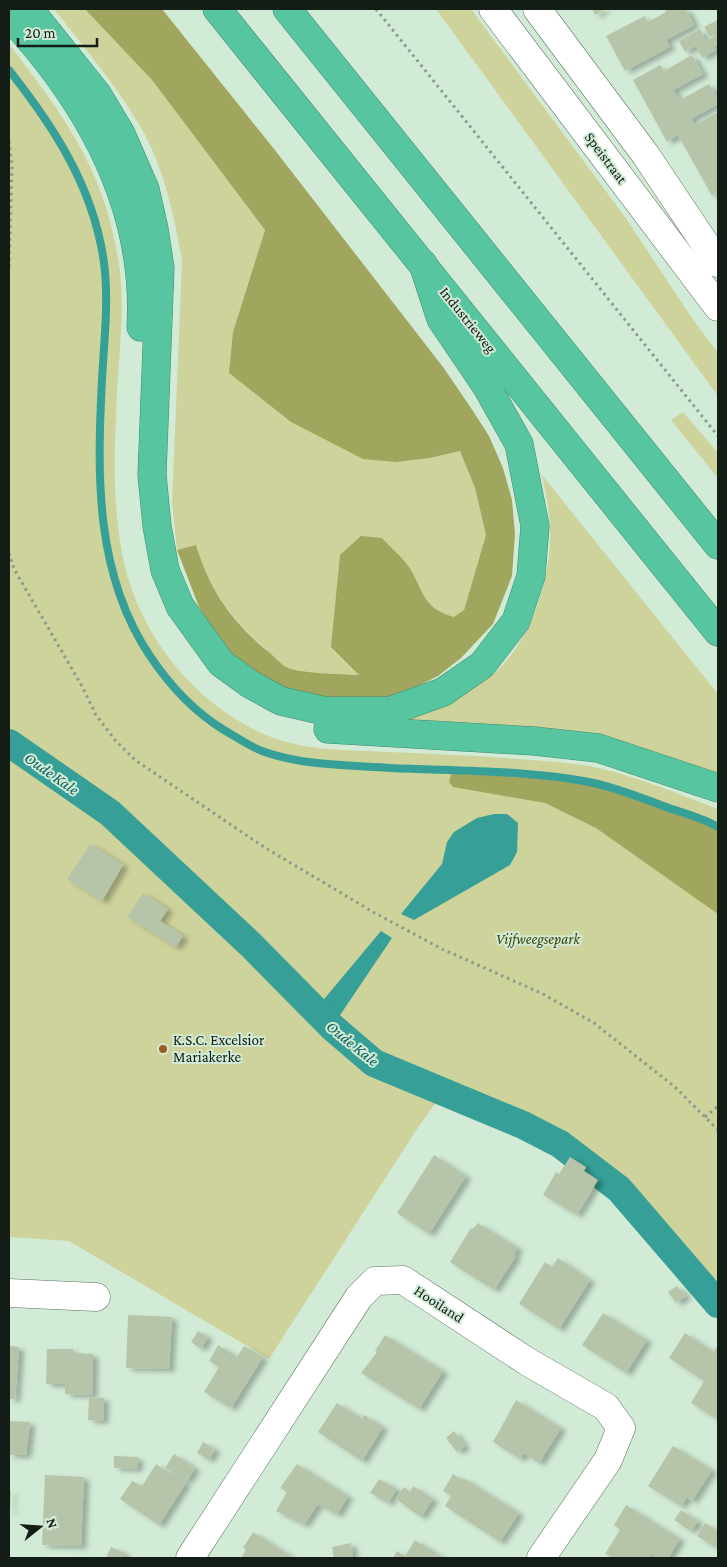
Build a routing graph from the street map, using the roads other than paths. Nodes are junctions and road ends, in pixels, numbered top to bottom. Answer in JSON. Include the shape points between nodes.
{"nodes":[{"id":1,"x":29,"y":9,"type":"edge"},
{"id":2,"x":217,"y":9,"type":"edge"},
{"id":3,"x":287,"y":9,"type":"edge"},
{"id":4,"x":493,"y":9,"type":"edge"},
{"id":5,"x":537,"y":9,"type":"edge"},
{"id":6,"x":9,"y":16,"type":"edge"},
{"id":7,"x":718,"y":263,"type":"edge"},
{"id":8,"x":423,"y":264,"type":"junction"},
{"id":9,"x":718,"y":306,"type":"edge"},
{"id":10,"x":718,"y":545,"type":"edge"},
{"id":11,"x":718,"y":632,"type":"edge"},
{"id":12,"x":718,"y":788,"type":"edge"},
{"id":13,"x":9,"y":1293,"type":"edge"},
{"id":14,"x":96,"y":1297,"type":"dead end"},
{"id":15,"x":190,"y":1558,"type":"edge"},
{"id":16,"x":541,"y":1558,"type":"edge"}],
"edges":[{"from":1,"to":8,"type":"highway","via":[[97,94],[121,134],[145,190],[160,268],[152,475],[165,570],[180,606],[221,663],[281,701],[325,711],[390,711],[443,692],[482,664],[516,621],[531,576],[535,526],[519,444],[487,387],[440,319]]},
{"from":2,"to":8,"type":"highway","name":"Industrieweg"},
{"from":3,"to":10,"type":"highway"},
{"from":4,"to":9,"type":"street","name":"Speistraat"},
{"from":5,"to":7,"type":"street","via":[[645,154]]},
{"from":6,"to":12,"type":"highway","via":[[55,72],[90,122],[105,148],[125,197],[138,257],[142,314],[134,476],[139,529],[148,575],[164,615],[209,676],[274,718],[323,729],[534,741],[598,748]]},
{"from":8,"to":11,"type":"highway","name":"Industrieweg"},
{"from":13,"to":14,"type":"street"},
{"from":15,"to":16,"type":"street","name":"Hooiland","via":[[359,1297],[375,1281],[403,1280],[528,1362],[606,1407],[621,1428],[608,1460]]}]}
